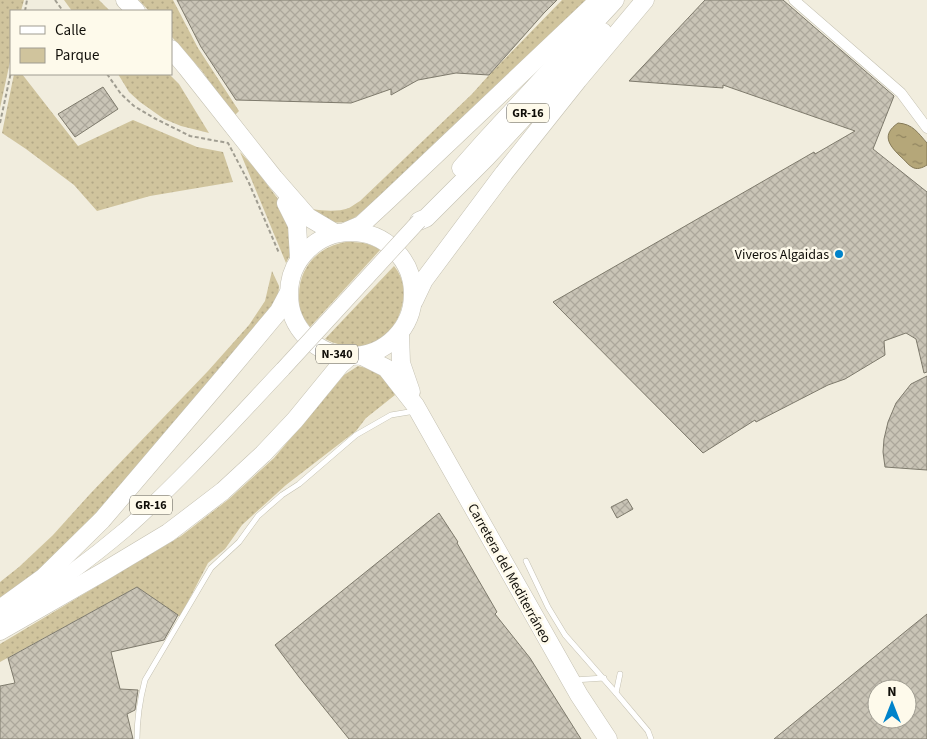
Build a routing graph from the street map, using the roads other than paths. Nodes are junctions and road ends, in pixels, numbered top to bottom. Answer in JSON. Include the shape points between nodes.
{"nodes":[{"id":1,"x":125,"y":0,"type":"edge"},
{"id":2,"x":599,"y":0,"type":"edge"},
{"id":3,"x":615,"y":0,"type":"edge"},
{"id":4,"x":634,"y":0,"type":"edge"},
{"id":5,"x":645,"y":0,"type":"edge"},
{"id":6,"x":794,"y":0,"type":"edge"},
{"id":7,"x":135,"y":10,"type":"edge"},
{"id":8,"x":172,"y":50,"type":"edge"},
{"id":9,"x":927,"y":128,"type":"edge"},
{"id":10,"x":274,"y":178,"type":"junction"},
{"id":11,"x":419,"y":221,"type":"junction"},
{"id":12,"x":341,"y":232,"type":"junction"},
{"id":13,"x":299,"y":258,"type":"junction"},
{"id":14,"x":288,"y":294,"type":"junction"},
{"id":15,"x":414,"y":301,"type":"junction"},
{"id":16,"x":400,"y":334,"type":"junction"},
{"id":17,"x":355,"y":356,"type":"junction"},
{"id":18,"x":416,"y":408,"type":"junction"},
{"id":19,"x":526,"y":560,"type":"dead end"},
{"id":20,"x":0,"y":609,"type":"edge"},
{"id":21,"x":0,"y":622,"type":"edge"},
{"id":22,"x":0,"y":631,"type":"edge"},
{"id":23,"x":620,"y":674,"type":"dead end"},
{"id":24,"x":604,"y":678,"type":"junction"},
{"id":25,"x":571,"y":680,"type":"junction"},
{"id":26,"x":616,"y":693,"type":"junction"},
{"id":27,"x":137,"y":739,"type":"edge"},
{"id":28,"x":608,"y":739,"type":"edge"},
{"id":29,"x":651,"y":739,"type":"edge"}],
"edges":[{"from":1,"to":7,"type":"highway"},
{"from":2,"to":12,"type":"highway","via":[[361,225]]},
{"from":3,"to":11,"type":"highway","number":"GR-16","via":[[484,142]]},
{"from":4,"to":11,"type":"highway","number":"GR-16","via":[[486,158],[426,218]]},
{"from":5,"to":15,"type":"highway","via":[[504,173],[424,280]]},
{"from":6,"to":9,"type":"street","via":[[901,93]]},
{"from":8,"to":10,"type":"highway","number":"N-340"},
{"from":10,"to":12,"type":"highway","number":"N-340","via":[[308,217]]},
{"from":10,"to":13,"type":"highway","number":"N-340","via":[[298,225]]},
{"from":11,"to":21,"type":"main road","number":"GR-16","bridge":true,"via":[[201,457],[126,528],[76,569]]},
{"from":12,"to":13,"type":"highway","number":"N-340","via":[[322,238]]},
{"from":12,"to":15,"type":"highway","number":"N-340","via":[[365,233],[382,239],[397,251],[413,283]]},
{"from":13,"to":14,"type":"highway","number":"N-340","via":[[291,275]]},
{"from":14,"to":17,"type":"highway","number":"N-340","via":[[295,322],[313,344],[330,353]]},
{"from":14,"to":20,"type":"highway","via":[[279,311],[102,520],[44,577]]},
{"from":15,"to":16,"type":"highway","number":"N-340"},
{"from":16,"to":17,"type":"highway","number":"N-340","via":[[376,351]]},
{"from":16,"to":18,"type":"highway","name":"Carretera del Mediterráneo","number":"N-340","via":[[401,363]]},
{"from":17,"to":18,"type":"highway","name":"Carretera del Mediterráneo","number":"N-340","via":[[386,368]]},
{"from":17,"to":22,"type":"highway","via":[[340,365],[270,448],[223,491],[168,532]]},
{"from":18,"to":25,"type":"highway","name":"Carretera del Mediterráneo","number":"N-340"},
{"from":18,"to":27,"type":"lane","via":[[390,415],[356,435],[258,516],[239,542],[211,568],[145,680]]},
{"from":19,"to":24,"type":"lane","via":[[565,635]]},
{"from":23,"to":26,"type":"lane"},
{"from":24,"to":25,"type":"lane"},
{"from":24,"to":26,"type":"lane"},
{"from":25,"to":28,"type":"highway","name":"Carretera del Mediterráneo","number":"N-340"},
{"from":26,"to":29,"type":"lane"}]}
